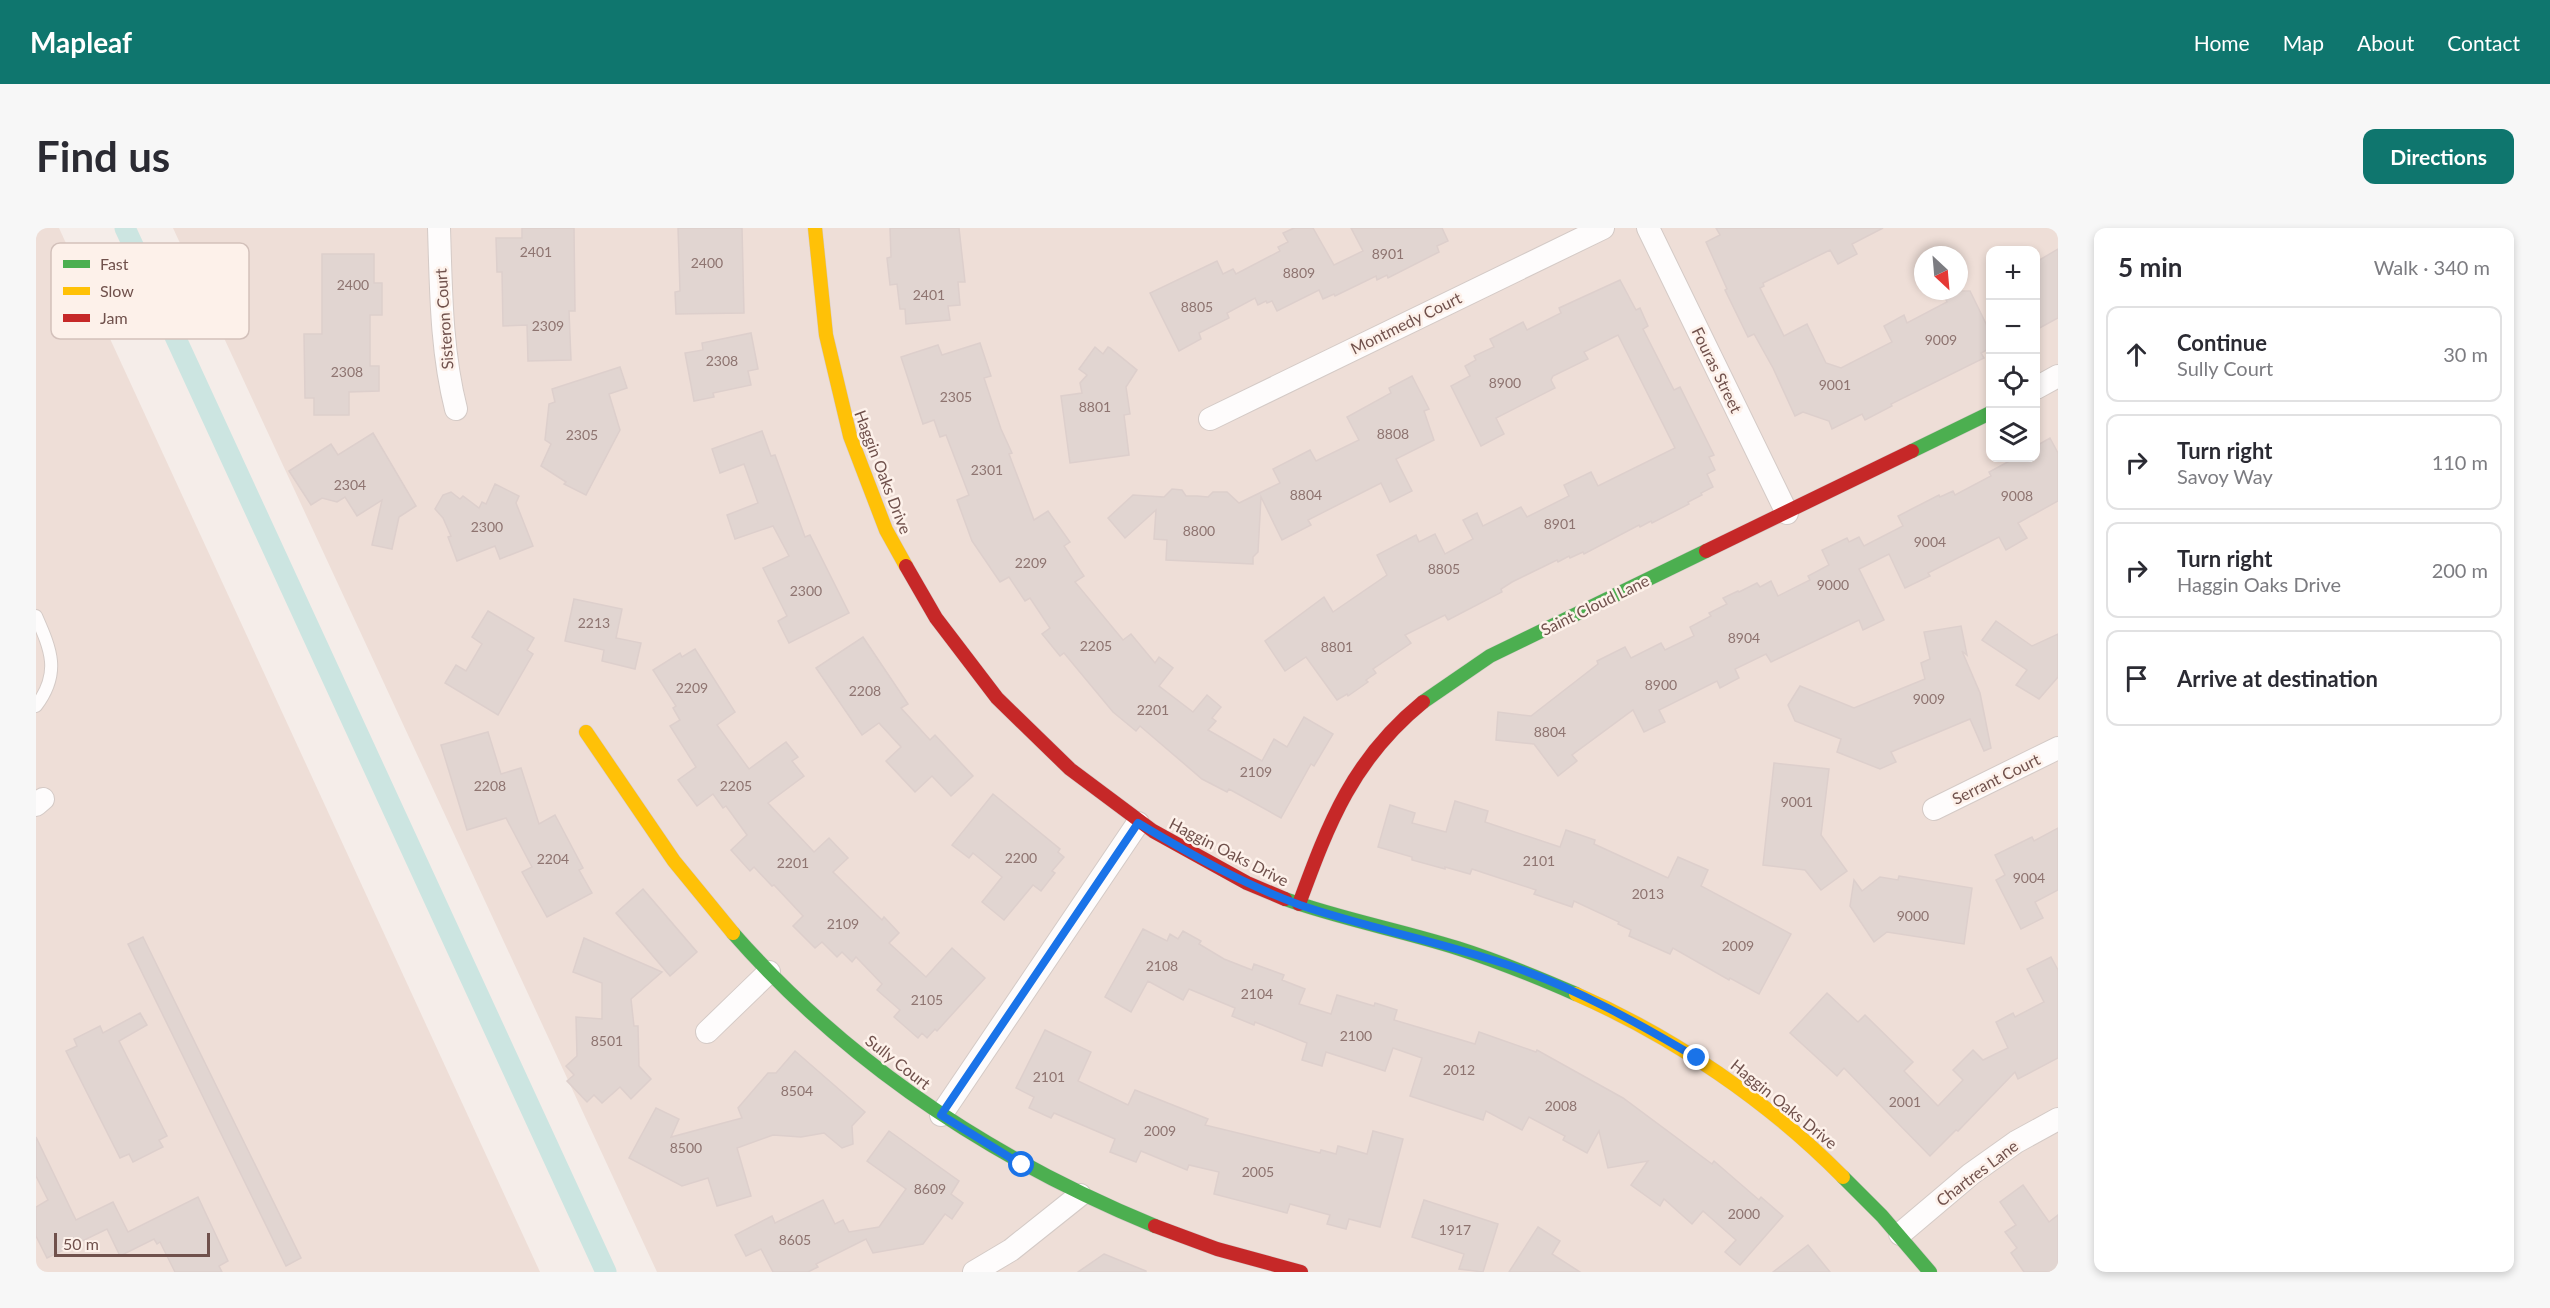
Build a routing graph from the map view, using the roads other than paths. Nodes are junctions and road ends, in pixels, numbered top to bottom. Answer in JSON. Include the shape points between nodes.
{"nodes":[{"id":1,"x":439,"y":228,"type":"edge"},
{"id":2,"x":815,"y":228,"type":"edge"},
{"id":3,"x":1603,"y":228,"type":"edge"},
{"id":4,"x":1648,"y":228,"type":"edge"},
{"id":5,"x":2058,"y":376,"type":"edge"},
{"id":6,"x":2040,"y":386,"type":"edge"},
{"id":7,"x":456,"y":410,"type":"dead end"},
{"id":8,"x":1986,"y":415,"type":"edge"},
{"id":9,"x":1210,"y":418,"type":"dead end"},
{"id":10,"x":1787,"y":513,"type":"junction"},
{"id":11,"x":36,"y":616,"type":"edge"},
{"id":12,"x":36,"y":706,"type":"edge"},
{"id":13,"x":586,"y":732,"type":"dead end"},
{"id":14,"x":2058,"y":748,"type":"edge"},
{"id":15,"x":1934,"y":809,"type":"dead end"},
{"id":16,"x":1138,"y":823,"type":"junction"},
{"id":17,"x":1299,"y":904,"type":"junction"},
{"id":18,"x":769,"y":972,"type":"junction"},
{"id":19,"x":707,"y":1032,"type":"dead end"},
{"id":20,"x":941,"y":1115,"type":"junction"},
{"id":21,"x":2058,"y":1119,"type":"edge"},
{"id":22,"x":1080,"y":1195,"type":"junction"},
{"id":23,"x":1900,"y":1234,"type":"junction"},
{"id":24,"x":974,"y":1272,"type":"edge"},
{"id":25,"x":1300,"y":1272,"type":"edge"},
{"id":26,"x":1930,"y":1272,"type":"edge"}],
"edges":[{"from":1,"to":7,"type":"street","name":"Sisteron Court","via":[[443,341]]},
{"from":2,"to":16,"type":"street","name":"Haggin Oaks Drive","via":[[816,274],[838,401],[876,510],[905,567],[961,655],[1002,704],[1077,777]]},
{"from":3,"to":9,"type":"street","name":"Montmedy Court"},
{"from":4,"to":10,"type":"street","name":"Fouras Street"},
{"from":5,"to":6,"type":"street"},
{"from":8,"to":10,"type":"street","name":"Saint Cloud Lane"},
{"from":10,"to":17,"type":"street","name":"Saint Cloud Lane","via":[[1490,656],[1419,704],[1369,757],[1345,793],[1326,831]]},
{"from":11,"to":12,"type":"lane","via":[[51,649],[53,672]]},
{"from":13,"to":18,"type":"street","name":"Sully Court","via":[[706,902]]},
{"from":14,"to":15,"type":"street","name":"Serrant Court"},
{"from":16,"to":17,"type":"street","name":"Haggin Oaks Drive","via":[[1250,885]]},
{"from":16,"to":20,"type":"street"},
{"from":17,"to":23,"type":"street","name":"Haggin Oaks Drive","via":[[1516,968],[1636,1022],[1752,1096],[1852,1182]]},
{"from":18,"to":19,"type":"street"},
{"from":18,"to":20,"type":"street","name":"Sully Court","via":[[882,1073]]},
{"from":20,"to":22,"type":"street","name":"Sully Court"},
{"from":21,"to":23,"type":"street","name":"Chartres Lane","via":[[2016,1142],[1971,1174]]},
{"from":22,"to":24,"type":"street","via":[[1011,1250]]},
{"from":22,"to":25,"type":"street","name":"Sully Court","via":[[1168,1232]]},
{"from":23,"to":26,"type":"street","name":"Haggin Oaks Drive"}]}
